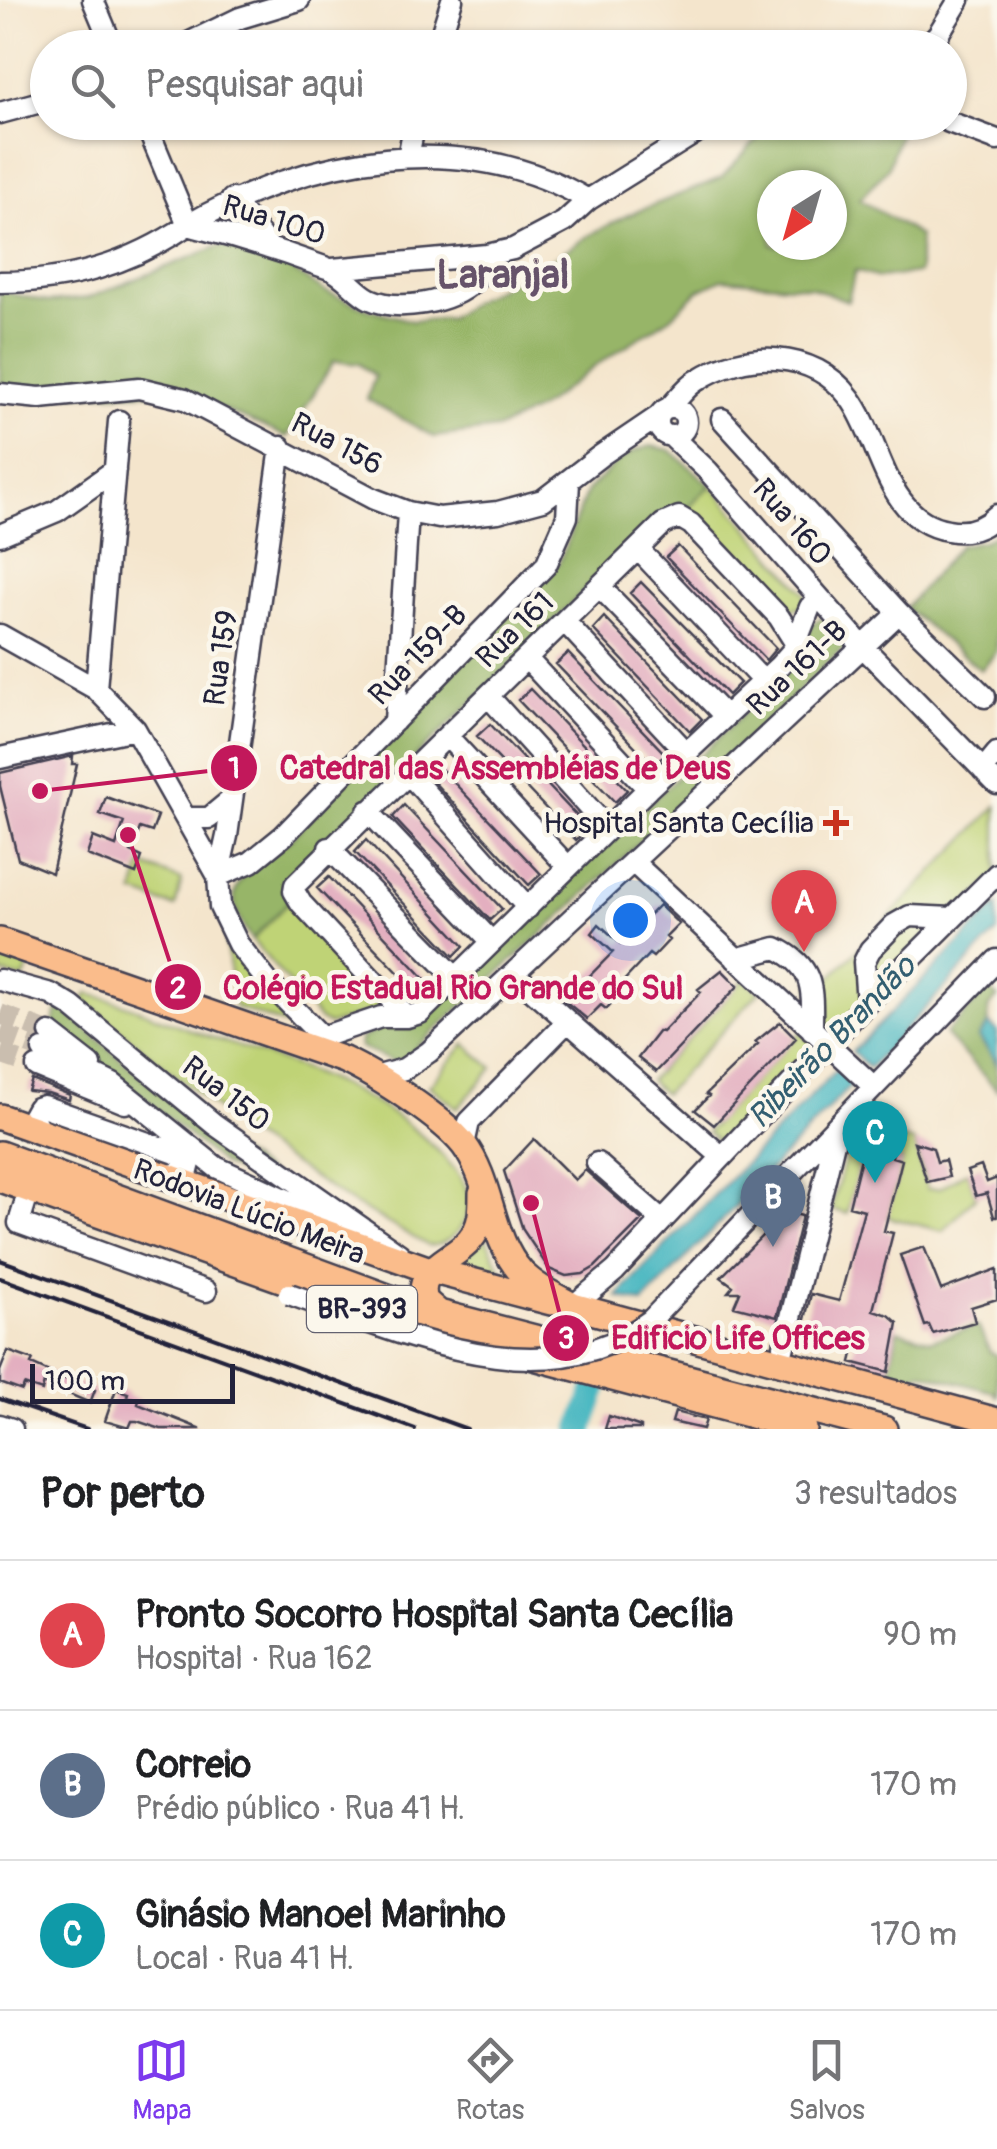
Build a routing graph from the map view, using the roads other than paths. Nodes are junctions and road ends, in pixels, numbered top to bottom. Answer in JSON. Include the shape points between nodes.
{"nodes":[{"id":1,"x":93,"y":0,"type":"edge"},
{"id":2,"x":299,"y":0,"type":"edge"},
{"id":3,"x":452,"y":0,"type":"edge"},
{"id":4,"x":958,"y":0,"type":"edge"},
{"id":5,"x":106,"y":30,"type":"edge"},
{"id":6,"x":215,"y":30,"type":"edge"},
{"id":7,"x":443,"y":30,"type":"edge"},
{"id":8,"x":941,"y":30,"type":"edge"},
{"id":9,"x":30,"y":104,"type":"edge"},
{"id":10,"x":0,"y":112,"type":"edge"},
{"id":11,"x":967,"y":129,"type":"edge"},
{"id":12,"x":153,"y":140,"type":"edge"},
{"id":13,"x":411,"y":140,"type":"edge"},
{"id":14,"x":683,"y":140,"type":"edge"},
{"id":15,"x":997,"y":140,"type":"edge"},
{"id":16,"x":408,"y":157,"type":"junction"},
{"id":17,"x":232,"y":199,"type":"junction"},
{"id":18,"x":588,"y":200,"type":"junction"},
{"id":19,"x":188,"y":225,"type":"junction"},
{"id":20,"x":266,"y":244,"type":"junction"},
{"id":21,"x":488,"y":255,"type":"junction"},
{"id":22,"x":332,"y":269,"type":"junction"},
{"id":23,"x":0,"y":282,"type":"edge"},
{"id":24,"x":0,"y":394,"type":"edge"},
{"id":25,"x":722,"y":419,"type":"dead end"},
{"id":26,"x":118,"y":421,"type":"dead end"},
{"id":27,"x":672,"y":423,"type":"junction"},
{"id":28,"x":281,"y":447,"type":"junction"},
{"id":29,"x":115,"y":470,"type":"junction"},
{"id":30,"x":569,"y":482,"type":"junction"},
{"id":31,"x":544,"y":500,"type":"junction"},
{"id":32,"x":408,"y":512,"type":"junction"},
{"id":33,"x":997,"y":515,"type":"edge"},
{"id":34,"x":0,"y":534,"type":"edge"},
{"id":35,"x":558,"y":540,"type":"junction"},
{"id":36,"x":638,"y":550,"type":"junction"},
{"id":37,"x":601,"y":588,"type":"junction"},
{"id":38,"x":815,"y":604,"type":"junction"},
{"id":39,"x":899,"y":613,"type":"junction"},
{"id":40,"x":779,"y":617,"type":"junction"},
{"id":41,"x":566,"y":622,"type":"junction"},
{"id":42,"x":0,"y":635,"type":"edge"},
{"id":43,"x":796,"y":644,"type":"junction"},
{"id":44,"x":862,"y":647,"type":"junction"},
{"id":45,"x":528,"y":660,"type":"junction"},
{"id":46,"x":764,"y":681,"type":"junction"},
{"id":47,"x":96,"y":689,"type":"junction"},
{"id":48,"x":489,"y":697,"type":"junction"},
{"id":49,"x":985,"y":698,"type":"dead end"},
{"id":50,"x":725,"y":716,"type":"junction"},
{"id":51,"x":394,"y":720,"type":"junction"},
{"id":52,"x":135,"y":728,"type":"junction"},
{"id":53,"x":447,"y":736,"type":"junction"},
{"id":54,"x":686,"y":752,"type":"junction"},
{"id":55,"x":997,"y":752,"type":"edge"},
{"id":56,"x":0,"y":758,"type":"edge"},
{"id":57,"x":408,"y":773,"type":"junction"},
{"id":58,"x":990,"y":777,"type":"edge"},
{"id":59,"x":648,"y":789,"type":"junction"},
{"id":60,"x":232,"y":799,"type":"junction"},
{"id":61,"x":368,"y":810,"type":"junction"},
{"id":62,"x":186,"y":818,"type":"junction"},
{"id":63,"x":608,"y":828,"type":"junction"},
{"id":64,"x":329,"y":848,"type":"junction"},
{"id":65,"x":634,"y":862,"type":"junction"},
{"id":66,"x":568,"y":868,"type":"junction"},
{"id":67,"x":997,"y":874,"type":"edge"},
{"id":68,"x":218,"y":876,"type":"junction"},
{"id":69,"x":528,"y":908,"type":"junction"},
{"id":70,"x":952,"y":918,"type":"junction"},
{"id":71,"x":0,"y":941,"type":"edge"},
{"id":72,"x":492,"y":942,"type":"junction"},
{"id":73,"x":736,"y":959,"type":"junction"},
{"id":74,"x":997,"y":960,"type":"edge"},
{"id":75,"x":514,"y":974,"type":"junction"},
{"id":76,"x":456,"y":978,"type":"junction"},
{"id":77,"x":0,"y":980,"type":"edge"},
{"id":78,"x":867,"y":1002,"type":"junction"},
{"id":79,"x":408,"y":1017,"type":"junction"},
{"id":80,"x":566,"y":1022,"type":"junction"},
{"id":81,"x":827,"y":1044,"type":"junction"},
{"id":82,"x":323,"y":1045,"type":"junction"},
{"id":83,"x":375,"y":1077,"type":"junction"},
{"id":84,"x":870,"y":1083,"type":"junction"},
{"id":85,"x":146,"y":1112,"type":"junction"},
{"id":86,"x":0,"y":1117,"type":"edge"},
{"id":87,"x":838,"y":1124,"type":"junction"},
{"id":88,"x":464,"y":1145,"type":"junction"},
{"id":89,"x":0,"y":1154,"type":"edge"},
{"id":90,"x":721,"y":1156,"type":"junction"},
{"id":91,"x":597,"y":1163,"type":"dead end"},
{"id":92,"x":0,"y":1179,"type":"edge"},
{"id":93,"x":482,"y":1180,"type":"junction"},
{"id":94,"x":29,"y":1190,"type":"junction"},
{"id":95,"x":288,"y":1210,"type":"junction"},
{"id":96,"x":662,"y":1220,"type":"junction"},
{"id":97,"x":159,"y":1238,"type":"junction"},
{"id":98,"x":262,"y":1249,"type":"junction"},
{"id":99,"x":422,"y":1267,"type":"junction"},
{"id":100,"x":206,"y":1291,"type":"dead end"},
{"id":101,"x":569,"y":1305,"type":"junction"},
{"id":102,"x":441,"y":1315,"type":"junction"},
{"id":103,"x":566,"y":1357,"type":"junction"},
{"id":104,"x":780,"y":1362,"type":"junction"},
{"id":105,"x":630,"y":1373,"type":"junction"},
{"id":106,"x":997,"y":1421,"type":"edge"},
{"id":107,"x":0,"y":1425,"type":"edge"},
{"id":108,"x":12,"y":1429,"type":"edge"},
{"id":109,"x":804,"y":1429,"type":"edge"},
{"id":110,"x":884,"y":1429,"type":"edge"}],
"edges":[{"from":1,"to":5,"type":"street"},
{"from":2,"to":6,"type":"street"},
{"from":3,"to":7,"type":"street"},
{"from":4,"to":8,"type":"street"},
{"from":9,"to":10,"type":"street"},
{"from":11,"to":15,"type":"street"},
{"from":12,"to":19,"type":"street"},
{"from":13,"to":16,"type":"street"},
{"from":14,"to":18,"type":"street"},
{"from":16,"to":17,"type":"street","via":[[317,168]]},
{"from":16,"to":18,"type":"street","via":[[539,176]]},
{"from":17,"to":19,"type":"street"},
{"from":17,"to":20,"type":"street"},
{"from":18,"to":21,"type":"street","via":[[534,240]]},
{"from":19,"to":20,"type":"street","name":"Rua 100"},
{"from":19,"to":23,"type":"street","name":"Rua 100","via":[[130,259],[92,271],[44,282]]},
{"from":20,"to":22,"type":"street","name":"Rua 100"},
{"from":21,"to":22,"type":"street"},
{"from":21,"to":22,"type":"street","name":"Rua 100","via":[[474,282],[415,304],[367,298]]},
{"from":24,"to":28,"type":"street","name":"Rua 156","via":[[40,398],[139,388],[186,399]]},
{"from":25,"to":39,"type":"street"},
{"from":26,"to":29,"type":"street"},
{"from":27,"to":30,"type":"street","name":"Rua 156","via":[[630,435]]},
{"from":27,"to":33,"type":"street","name":"Rua 156","via":[[694,382],[712,372],[767,357],[798,360],[850,398],[896,493],[921,518],[954,532],[975,530]]},
{"from":27,"to":38,"type":"street","name":"Rua 160"},
{"from":28,"to":32,"type":"street","name":"Rua 156"},
{"from":28,"to":60,"type":"street","name":"Rua 159"},
{"from":29,"to":34,"type":"street","via":[[44,518]]},
{"from":29,"to":47,"type":"street"},
{"from":30,"to":31,"type":"street","name":"Rua 156"},
{"from":30,"to":35,"type":"street","name":"Rua 159-B"},
{"from":31,"to":32,"type":"street","name":"Rua 156","via":[[468,517]]},
{"from":31,"to":35,"type":"street"},
{"from":32,"to":51,"type":"street"},
{"from":35,"to":51,"type":"street","name":"Rua 159-B","via":[[546,566]]},
{"from":36,"to":37,"type":"street","name":"Rua 161"},
{"from":36,"to":40,"type":"street","name":"Rua 161","via":[[668,520],[685,519]]},
{"from":36,"to":46,"type":"street"},
{"from":37,"to":41,"type":"street","name":"Rua 161"},
{"from":37,"to":50,"type":"street"},
{"from":38,"to":40,"type":"street","via":[[793,618]]},
{"from":38,"to":43,"type":"street"},
{"from":38,"to":44,"type":"street","name":"Rua 160"},
{"from":39,"to":44,"type":"street","name":"Rua 161-B"},
{"from":39,"to":49,"type":"street"},
{"from":40,"to":43,"type":"street","name":"Rua 161"},
{"from":41,"to":45,"type":"street","name":"Rua 161"},
{"from":41,"to":54,"type":"street"},
{"from":42,"to":47,"type":"street"},
{"from":43,"to":46,"type":"street"},
{"from":44,"to":58,"type":"street","name":"Rua 160"},
{"from":44,"to":65,"type":"street","name":"Rua 161-B"},
{"from":45,"to":48,"type":"street","name":"Rua 161"},
{"from":45,"to":59,"type":"street"},
{"from":46,"to":50,"type":"street"},
{"from":47,"to":52,"type":"street"},
{"from":48,"to":53,"type":"street","name":"Rua 161"},
{"from":48,"to":63,"type":"street"},
{"from":50,"to":54,"type":"street"},
{"from":51,"to":68,"type":"street","name":"Rua 159-B","via":[[268,850]]},
{"from":52,"to":56,"type":"street"},
{"from":52,"to":62,"type":"street"},
{"from":53,"to":57,"type":"street","name":"Rua 161"},
{"from":53,"to":66,"type":"street"},
{"from":54,"to":59,"type":"street"},
{"from":55,"to":58,"type":"street"},
{"from":57,"to":61,"type":"street","name":"Rua 161"},
{"from":57,"to":69,"type":"street"},
{"from":59,"to":63,"type":"street"},
{"from":60,"to":62,"type":"street","via":[[209,818]]},
{"from":60,"to":68,"type":"street","name":"Rua 159"},
{"from":61,"to":64,"type":"street","name":"Rua 161"},
{"from":61,"to":72,"type":"street"},
{"from":62,"to":68,"type":"street"},
{"from":63,"to":66,"type":"street"},
{"from":64,"to":76,"type":"street"},
{"from":64,"to":79,"type":"street","name":"Rua 161","via":[[294,891]]},
{"from":65,"to":73,"type":"street"},
{"from":65,"to":75,"type":"street","name":"Rua 161-B"},
{"from":66,"to":69,"type":"street"},
{"from":67,"to":70,"type":"street"},
{"from":68,"to":82,"type":"street","via":[[220,907],[238,944]]},
{"from":69,"to":72,"type":"street"},
{"from":70,"to":78,"type":"street"},
{"from":70,"to":78,"type":"street","via":[[910,916],[894,924],[866,956]]},
{"from":71,"to":82,"type":"main road"},
{"from":72,"to":76,"type":"street"},
{"from":73,"to":81,"type":"street"},
{"from":73,"to":81,"type":"street","via":[[776,948],[802,967]]},
{"from":74,"to":84,"type":"street"},
{"from":75,"to":80,"type":"street"},
{"from":75,"to":83,"type":"street","name":"Rua 161-B","via":[[421,1058]]},
{"from":76,"to":79,"type":"street"},
{"from":77,"to":99,"type":"street","name":"Rua 150","via":[[72,1006],[214,1124]]},
{"from":78,"to":81,"type":"street"},
{"from":79,"to":82,"type":"street","via":[[381,1017]]},
{"from":80,"to":88,"type":"street","via":[[469,1122]]},
{"from":80,"to":90,"type":"street"},
{"from":81,"to":84,"type":"street"},
{"from":81,"to":90,"type":"street"},
{"from":82,"to":83,"type":"main road"},
{"from":83,"to":88,"type":"main road"},
{"from":84,"to":87,"type":"street"},
{"from":85,"to":85,"type":"street","via":[[43,1050],[113,1084]]},
{"from":85,"to":95,"type":"street","via":[[216,1167]]},
{"from":86,"to":95,"type":"main road","via":[[164,1176]]},
{"from":87,"to":97,"type":"street","bridge":true,"via":[[651,1320],[623,1338],[555,1358],[496,1357],[419,1337],[289,1294]]},
{"from":87,"to":104,"type":"street"},
{"from":88,"to":93,"type":"main road"},
{"from":89,"to":98,"type":"main road","name":"Rodovia Lúcio Meira","number":"BR-393"},
{"from":90,"to":96,"type":"street"},
{"from":91,"to":96,"type":"street"},
{"from":92,"to":94,"type":"main road","name":"Rodovia Lúcio Meira","number":"BR-393"},
{"from":93,"to":99,"type":"main road","via":[[476,1232],[461,1249]]},
{"from":93,"to":101,"type":"main road","via":[[517,1268]]},
{"from":94,"to":97,"type":"main road","name":"Rodovia Lúcio Meira","number":"BR-393"},
{"from":94,"to":100,"type":"street","via":[[18,1223]]},
{"from":95,"to":98,"type":"main road","via":[[280,1242]]},
{"from":95,"to":99,"type":"main road"},
{"from":96,"to":101,"type":"street","via":[[615,1272]]},
{"from":97,"to":103,"type":"main road","name":"Rodovia Lúcio Meira","number":"BR-393","via":[[400,1321]]},
{"from":98,"to":102,"type":"main road","name":"Rodovia Lúcio Meira","number":"BR-393"},
{"from":99,"to":101,"type":"main road"},
{"from":99,"to":102,"type":"main road","via":[[423,1294]]},
{"from":101,"to":104,"type":"main road"},
{"from":102,"to":103,"type":"main road","name":"Rodovia Lúcio Meira","number":"BR-393"},
{"from":103,"to":105,"type":"main road","name":"Rodovia Lúcio Meira","number":"BR-393"},
{"from":104,"to":106,"type":"main road"},
{"from":105,"to":109,"type":"main road","name":"Rodovia Lúcio Meira","number":"BR-393"},
{"from":105,"to":110,"type":"main road","name":"Rodovia Lúcio Meira","number":"BR-393"},
{"from":107,"to":108,"type":"street"}]}
